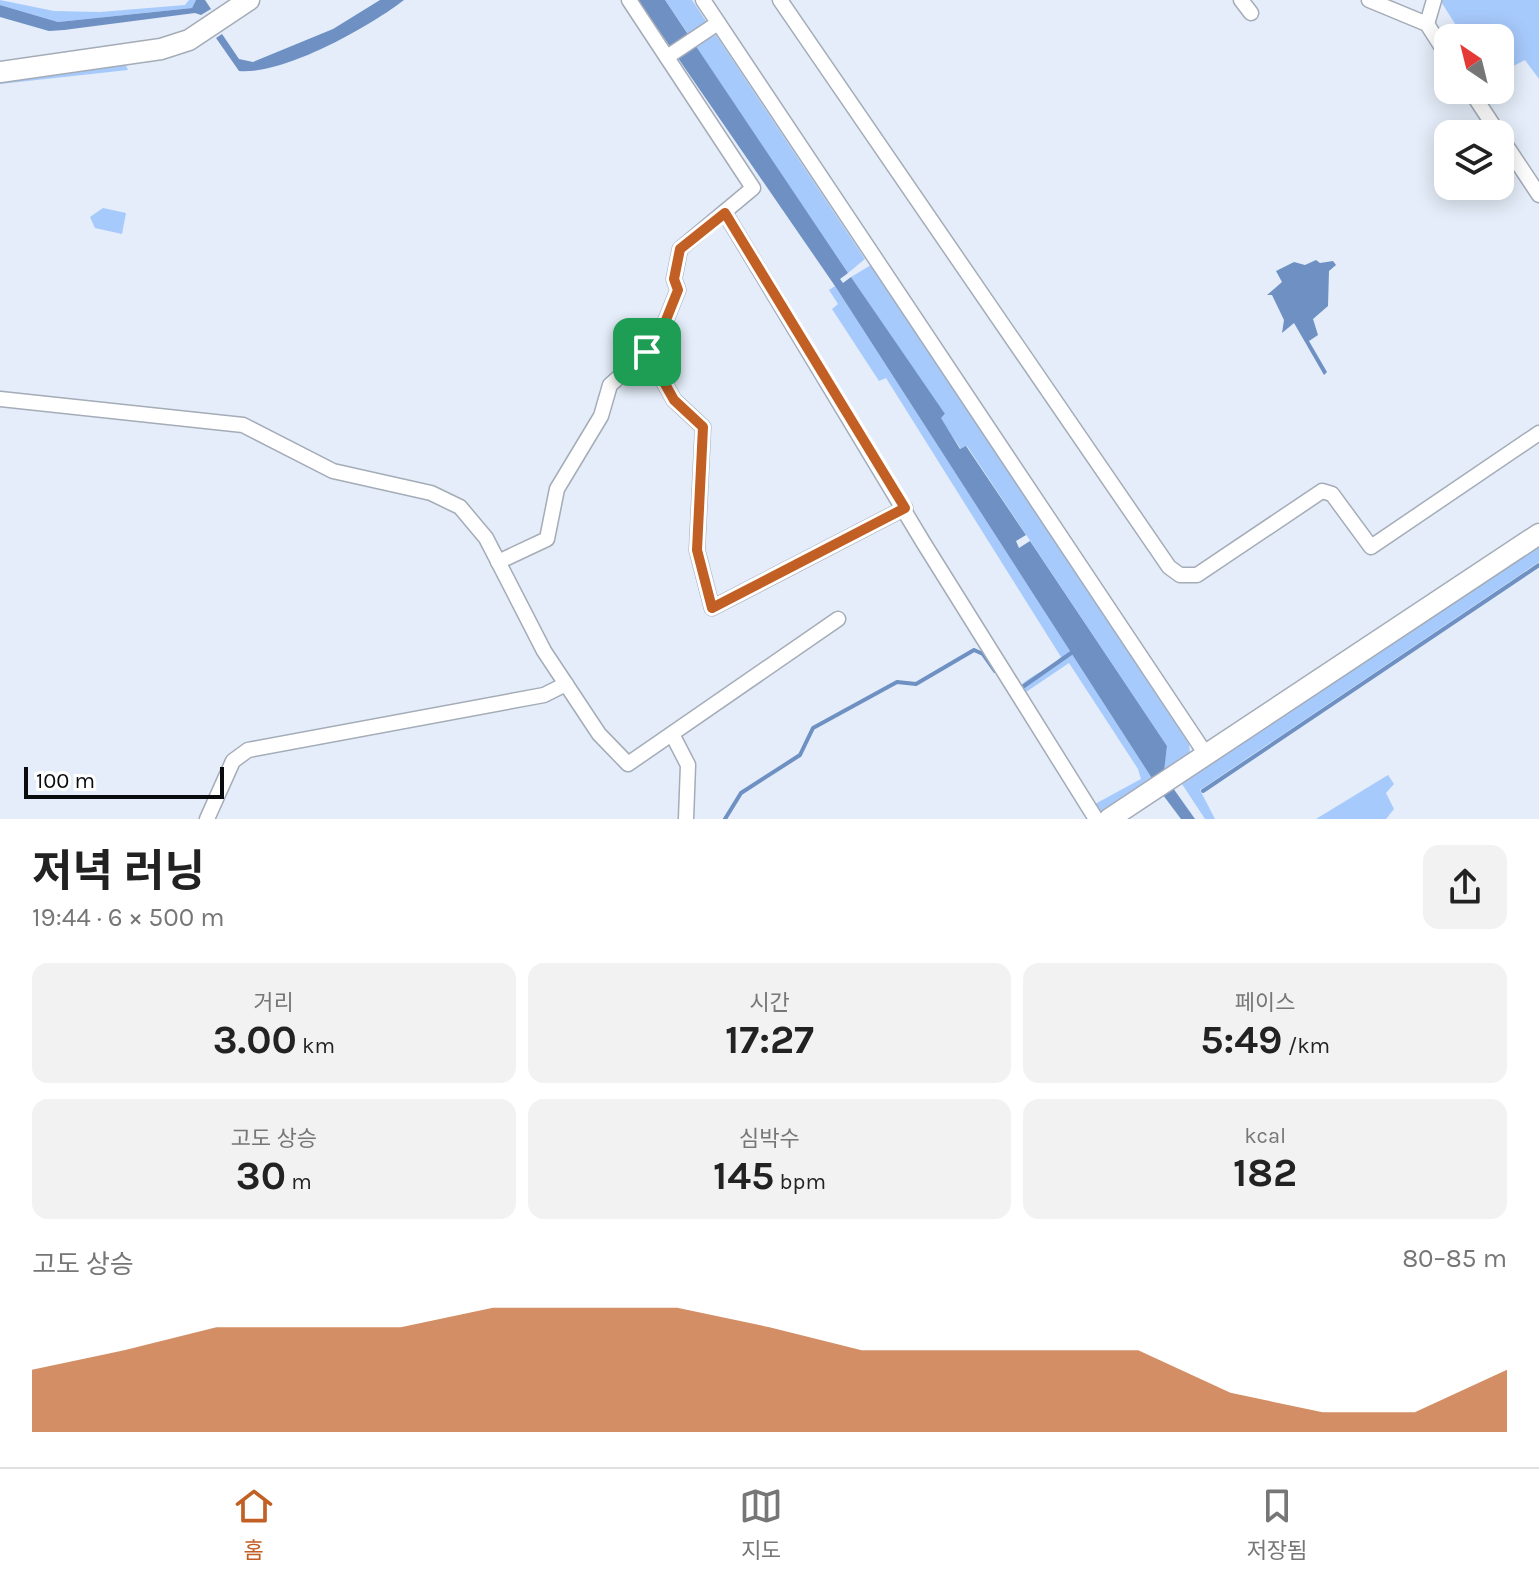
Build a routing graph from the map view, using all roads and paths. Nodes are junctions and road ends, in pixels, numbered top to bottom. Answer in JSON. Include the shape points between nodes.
{"nodes":[{"id":1,"x":249,"y":0,"type":"edge"},
{"id":2,"x":629,"y":0,"type":"edge"},
{"id":3,"x":703,"y":0,"type":"edge"},
{"id":4,"x":780,"y":0,"type":"edge"},
{"id":5,"x":1241,"y":0,"type":"edge"},
{"id":6,"x":1369,"y":0,"type":"edge"},
{"id":7,"x":1434,"y":0,"type":"edge"},
{"id":8,"x":1251,"y":13,"type":"dead end"},
{"id":9,"x":718,"y":23,"type":"junction"},
{"id":10,"x":1427,"y":24,"type":"junction"},
{"id":11,"x":1434,"y":35,"type":"edge"},
{"id":12,"x":667,"y":57,"type":"junction"},
{"id":13,"x":0,"y":71,"type":"edge"},
{"id":14,"x":1514,"y":157,"type":"edge"},
{"id":15,"x":1539,"y":195,"type":"edge"},
{"id":16,"x":725,"y":213,"type":"junction"},
{"id":17,"x":647,"y":352,"type":"junction"},
{"id":18,"x":0,"y":399,"type":"edge"},
{"id":19,"x":1539,"y":433,"type":"edge"},
{"id":20,"x":905,"y":508,"type":"junction"},
{"id":21,"x":1539,"y":534,"type":"edge"},
{"id":22,"x":498,"y":562,"type":"junction"},
{"id":23,"x":838,"y":619,"type":"dead end"},
{"id":24,"x":566,"y":684,"type":"junction"},
{"id":25,"x":672,"y":734,"type":"junction"},
{"id":26,"x":1207,"y":756,"type":"junction"},
{"id":27,"x":207,"y":819,"type":"edge"},
{"id":28,"x":686,"y":819,"type":"edge"},
{"id":29,"x":1096,"y":819,"type":"edge"},
{"id":30,"x":1109,"y":819,"type":"edge"}],
"edges":[{"from":1,"to":13,"type":"main road","via":[[213,25],[161,49]]},
{"from":2,"to":12,"type":"street"},
{"from":3,"to":9,"type":"street"},
{"from":4,"to":19,"type":"street","via":[[1169,567],[1180,575],[1197,575],[1322,491],[1332,494],[1371,547]]},
{"from":5,"to":8,"type":"street"},
{"from":6,"to":10,"type":"street"},
{"from":7,"to":10,"type":"street"},
{"from":9,"to":12,"type":"street"},
{"from":9,"to":26,"type":"street"},
{"from":10,"to":11,"type":"street"},
{"from":12,"to":16,"type":"street","via":[[753,188]]},
{"from":14,"to":15,"type":"street"},
{"from":16,"to":17,"type":"street","via":[[680,249],[674,279],[678,290]]},
{"from":16,"to":20,"type":"street"},
{"from":17,"to":20,"type":"street","via":[[674,400],[703,427],[697,550],[712,608]]},
{"from":17,"to":22,"type":"street","via":[[610,385],[601,416],[557,489],[547,539]]},
{"from":18,"to":22,"type":"street","via":[[243,425],[333,471],[446,499],[473,521]]},
{"from":20,"to":29,"type":"street"},
{"from":21,"to":26,"type":"main road"},
{"from":22,"to":24,"type":"street"},
{"from":23,"to":25,"type":"street"},
{"from":24,"to":25,"type":"street","via":[[599,734],[628,764]]},
{"from":24,"to":27,"type":"street","via":[[544,695],[248,750],[233,761]]},
{"from":25,"to":28,"type":"street","via":[[688,765]]},
{"from":26,"to":30,"type":"main road"}]}
